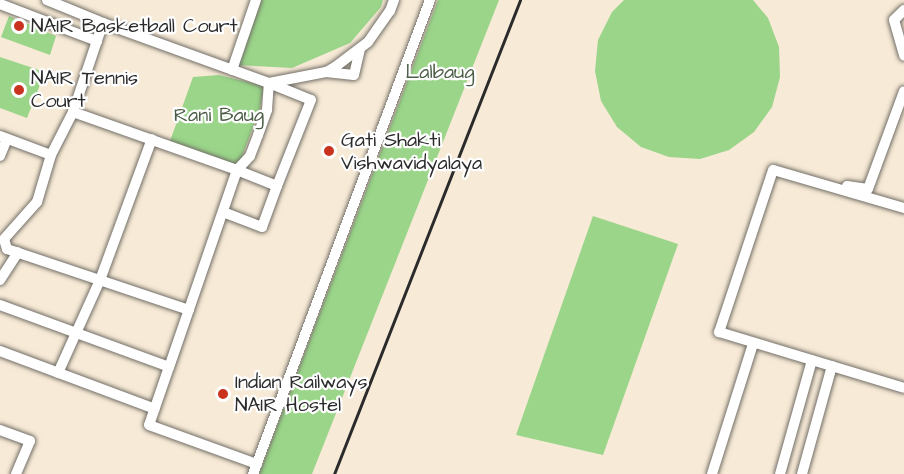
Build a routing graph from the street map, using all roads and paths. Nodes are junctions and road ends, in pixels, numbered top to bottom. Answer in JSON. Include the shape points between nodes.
{"nodes":[{"id":1,"x":47,"y":0,"type":"edge"},
{"id":2,"x":256,"y":0,"type":"edge"},
{"id":3,"x":394,"y":0,"type":"edge"},
{"id":4,"x":430,"y":0,"type":"edge"},
{"id":5,"x":435,"y":0,"type":"edge"},
{"id":6,"x":0,"y":4,"type":"edge"},
{"id":7,"x":904,"y":10,"type":"edge"},
{"id":8,"x":103,"y":23,"type":"junction"},
{"id":9,"x":97,"y":41,"type":"junction"},
{"id":10,"x":360,"y":50,"type":"junction"},
{"id":11,"x":904,"y":56,"type":"edge"},
{"id":12,"x":232,"y":70,"type":"junction"},
{"id":13,"x":326,"y":72,"type":"junction"},
{"id":14,"x":269,"y":83,"type":"junction"},
{"id":15,"x":904,"y":91,"type":"edge"},
{"id":16,"x":73,"y":112,"type":"junction"},
{"id":17,"x":379,"y":136,"type":"junction"},
{"id":18,"x":4,"y":137,"type":"edge"},
{"id":19,"x":152,"y":139,"type":"junction"},
{"id":20,"x":51,"y":155,"type":"junction"},
{"id":21,"x":0,"y":156,"type":"edge"},
{"id":22,"x":237,"y":170,"type":"junction"},
{"id":23,"x":810,"y":181,"type":"junction"},
{"id":24,"x":277,"y":186,"type":"junction"},
{"id":25,"x":904,"y":208,"type":"edge"},
{"id":26,"x":223,"y":212,"type":"junction"},
{"id":27,"x":8,"y":249,"type":"edge"},
{"id":28,"x":0,"y":280,"type":"edge"},
{"id":29,"x":100,"y":280,"type":"junction"},
{"id":30,"x":0,"y":305,"type":"edge"},
{"id":31,"x":189,"y":310,"type":"junction"},
{"id":32,"x":78,"y":334,"type":"junction"},
{"id":33,"x":753,"y":344,"type":"junction"},
{"id":34,"x":0,"y":351,"type":"edge"},
{"id":35,"x":812,"y":360,"type":"junction"},
{"id":36,"x":832,"y":366,"type":"junction"},
{"id":37,"x":169,"y":367,"type":"junction"},
{"id":38,"x":58,"y":373,"type":"junction"},
{"id":39,"x":904,"y":388,"type":"edge"},
{"id":40,"x":155,"y":409,"type":"junction"},
{"id":41,"x":0,"y":430,"type":"edge"},
{"id":42,"x":255,"y":469,"type":"edge"},
{"id":43,"x":16,"y":474,"type":"edge"},
{"id":44,"x":712,"y":474,"type":"edge"},
{"id":45,"x":780,"y":474,"type":"edge"},
{"id":46,"x":802,"y":474,"type":"edge"}],
"edges":[{"from":1,"to":8,"type":"street"},
{"from":2,"to":12,"type":"street"},
{"from":3,"to":10,"type":"street"},
{"from":4,"to":17,"type":"street"},
{"from":5,"to":17,"type":"street"},
{"from":6,"to":9,"type":"street"},
{"from":7,"to":11,"type":"street","via":[[894,20]]},
{"from":8,"to":9,"type":"street"},
{"from":8,"to":12,"type":"street"},
{"from":9,"to":16,"type":"street"},
{"from":10,"to":13,"type":"street"},
{"from":10,"to":13,"type":"street","via":[[354,75]]},
{"from":12,"to":14,"type":"street"},
{"from":13,"to":14,"type":"street"},
{"from":14,"to":22,"type":"street","via":[[267,110],[250,156]]},
{"from":14,"to":24,"type":"street","via":[[310,100]]},
{"from":15,"to":23,"type":"street","via":[[868,189]]},
{"from":16,"to":19,"type":"street"},
{"from":16,"to":20,"type":"street"},
{"from":17,"to":42,"type":"street"},
{"from":18,"to":20,"type":"street"},
{"from":18,"to":21,"type":"street"},
{"from":19,"to":22,"type":"street"},
{"from":19,"to":29,"type":"street"},
{"from":20,"to":27,"type":"street","via":[[37,202],[4,239]]},
{"from":22,"to":24,"type":"street"},
{"from":22,"to":26,"type":"street"},
{"from":23,"to":25,"type":"street"},
{"from":23,"to":33,"type":"street","via":[[773,170],[719,332]]},
{"from":24,"to":26,"type":"street","via":[[262,227]]},
{"from":26,"to":31,"type":"street"},
{"from":27,"to":28,"type":"street"},
{"from":27,"to":29,"type":"street"},
{"from":29,"to":31,"type":"street"},
{"from":29,"to":32,"type":"street"},
{"from":30,"to":32,"type":"street"},
{"from":31,"to":37,"type":"street"},
{"from":32,"to":37,"type":"street"},
{"from":32,"to":38,"type":"street"},
{"from":33,"to":35,"type":"street"},
{"from":33,"to":44,"type":"street"},
{"from":34,"to":38,"type":"street"},
{"from":35,"to":36,"type":"street"},
{"from":35,"to":45,"type":"street"},
{"from":36,"to":39,"type":"street"},
{"from":36,"to":46,"type":"street"},
{"from":37,"to":40,"type":"street"},
{"from":38,"to":40,"type":"street"},
{"from":40,"to":42,"type":"street","via":[[149,425]]},
{"from":41,"to":43,"type":"street","via":[[30,441]]}]}
